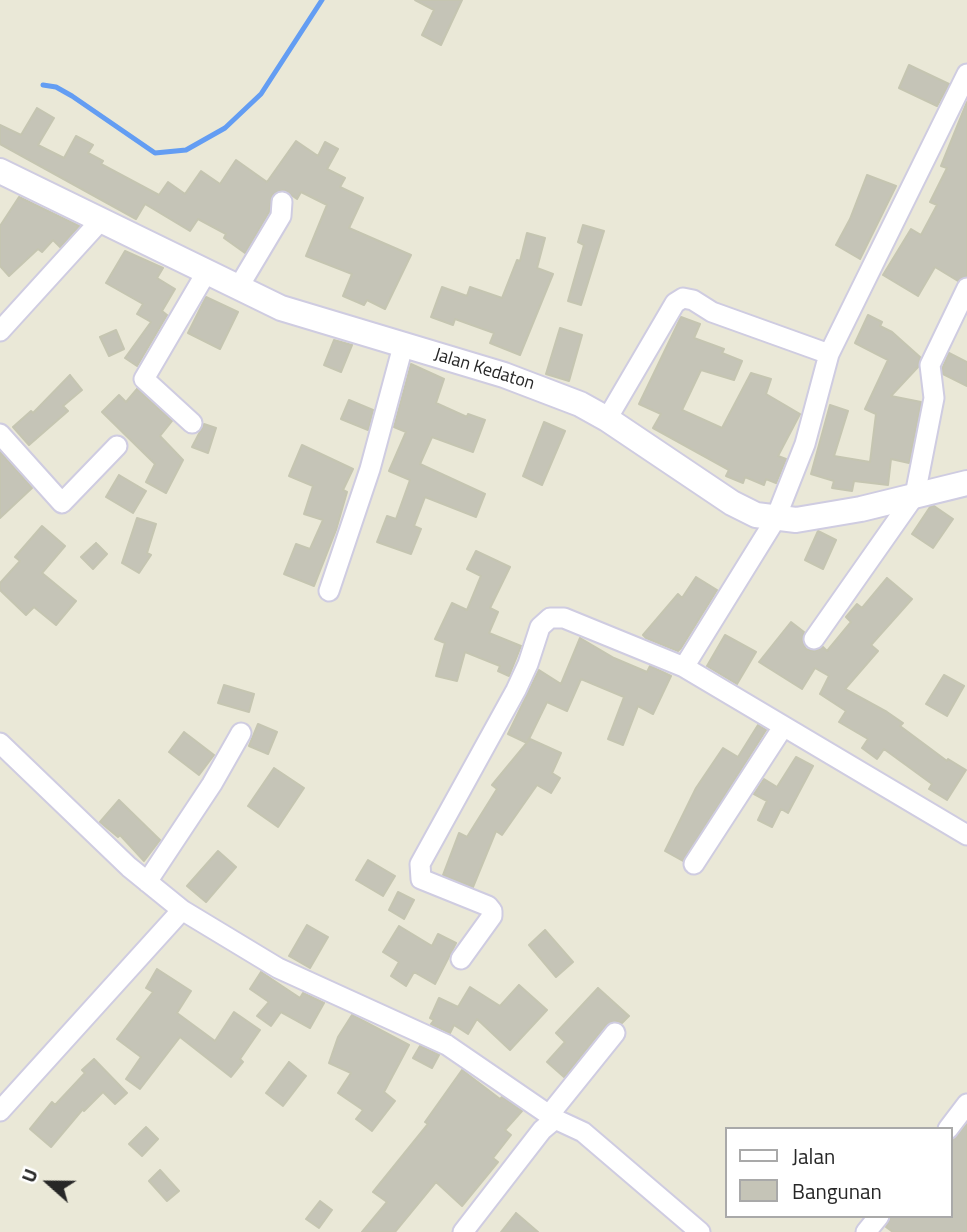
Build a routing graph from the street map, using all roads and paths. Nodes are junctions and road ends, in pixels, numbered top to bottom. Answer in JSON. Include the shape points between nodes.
{"nodes":[{"id":1,"x":967,"y":74,"type":"edge"},
{"id":2,"x":0,"y":171,"type":"edge"},
{"id":3,"x":282,"y":202,"type":"dead end"},
{"id":4,"x":102,"y":219,"type":"junction"},
{"id":5,"x":206,"y":273,"type":"junction"},
{"id":6,"x":238,"y":288,"type":"junction"},
{"id":7,"x":967,"y":288,"type":"edge"},
{"id":8,"x":0,"y":331,"type":"edge"},
{"id":9,"x":403,"y":346,"type":"junction"},
{"id":10,"x":829,"y":354,"type":"junction"},
{"id":11,"x":607,"y":419,"type":"junction"},
{"id":12,"x":192,"y":422,"type":"dead end"},
{"id":13,"x":3,"y":445,"type":"edge"},
{"id":14,"x":117,"y":446,"type":"dead end"},
{"id":15,"x":967,"y":483,"type":"edge"},
{"id":16,"x":915,"y":495,"type":"junction"},
{"id":17,"x":775,"y":520,"type":"junction"},
{"id":18,"x":329,"y":591,"type":"dead end"},
{"id":19,"x":814,"y":639,"type":"dead end"},
{"id":20,"x":684,"y":667,"type":"junction"},
{"id":21,"x":783,"y":727,"type":"junction"},
{"id":22,"x":241,"y":733,"type":"dead end"},
{"id":23,"x":0,"y":743,"type":"edge"},
{"id":24,"x":967,"y":835,"type":"edge"},
{"id":25,"x":694,"y":864,"type":"dead end"},
{"id":26,"x":147,"y":882,"type":"junction"},
{"id":27,"x":182,"y":910,"type":"junction"},
{"id":28,"x":461,"y":959,"type":"dead end"},
{"id":29,"x":615,"y":1033,"type":"dead end"},
{"id":30,"x":967,"y":1104,"type":"edge"},
{"id":31,"x":0,"y":1111,"type":"edge"},
{"id":32,"x":552,"y":1117,"type":"junction"},
{"id":33,"x":950,"y":1127,"type":"edge"},
{"id":34,"x":877,"y":1218,"type":"edge"},
{"id":35,"x":463,"y":1232,"type":"edge"},
{"id":36,"x":700,"y":1232,"type":"edge"},
{"id":37,"x":866,"y":1232,"type":"edge"}],
"edges":[{"from":1,"to":10,"type":"street"},
{"from":2,"to":4,"type":"street","name":"Jalan Kedaton"},
{"from":3,"to":6,"type":"street","via":[[281,216]]},
{"from":4,"to":5,"type":"street","name":"Jalan Kedaton"},
{"from":4,"to":8,"type":"street"},
{"from":5,"to":6,"type":"street","name":"Jalan Kedaton"},
{"from":5,"to":12,"type":"street","via":[[144,379]]},
{"from":6,"to":9,"type":"street","name":"Jalan Kedaton","via":[[300,316]]},
{"from":7,"to":16,"type":"street","via":[[930,365],[934,398]]},
{"from":9,"to":11,"type":"street","name":"Jalan Kedaton","via":[[544,388]]},
{"from":9,"to":18,"type":"street","via":[[370,469]]},
{"from":10,"to":11,"type":"street","via":[[683,298],[675,303]]},
{"from":10,"to":17,"type":"street","via":[[805,444]]},
{"from":11,"to":17,"type":"street","name":"Jalan Kedaton","via":[[732,503]]},
{"from":13,"to":14,"type":"street","via":[[62,502]]},
{"from":15,"to":16,"type":"street","name":"Jalan Kedaton"},
{"from":16,"to":17,"type":"street","name":"Jalan Kedaton","via":[[861,509]]},
{"from":16,"to":19,"type":"street"},
{"from":17,"to":20,"type":"street"},
{"from":20,"to":21,"type":"street"},
{"from":20,"to":28,"type":"street","via":[[564,618],[550,618],[540,627],[520,681],[420,864],[421,879],[492,911]]},
{"from":21,"to":24,"type":"street"},
{"from":21,"to":25,"type":"street"},
{"from":22,"to":26,"type":"street"},
{"from":23,"to":26,"type":"street"},
{"from":26,"to":27,"type":"street"},
{"from":27,"to":31,"type":"street"},
{"from":27,"to":32,"type":"street","via":[[278,968],[447,1045]]},
{"from":29,"to":32,"type":"street"},
{"from":30,"to":33,"type":"street"},
{"from":32,"to":35,"type":"street"},
{"from":32,"to":36,"type":"street","via":[[583,1132]]},
{"from":34,"to":37,"type":"street"}]}
